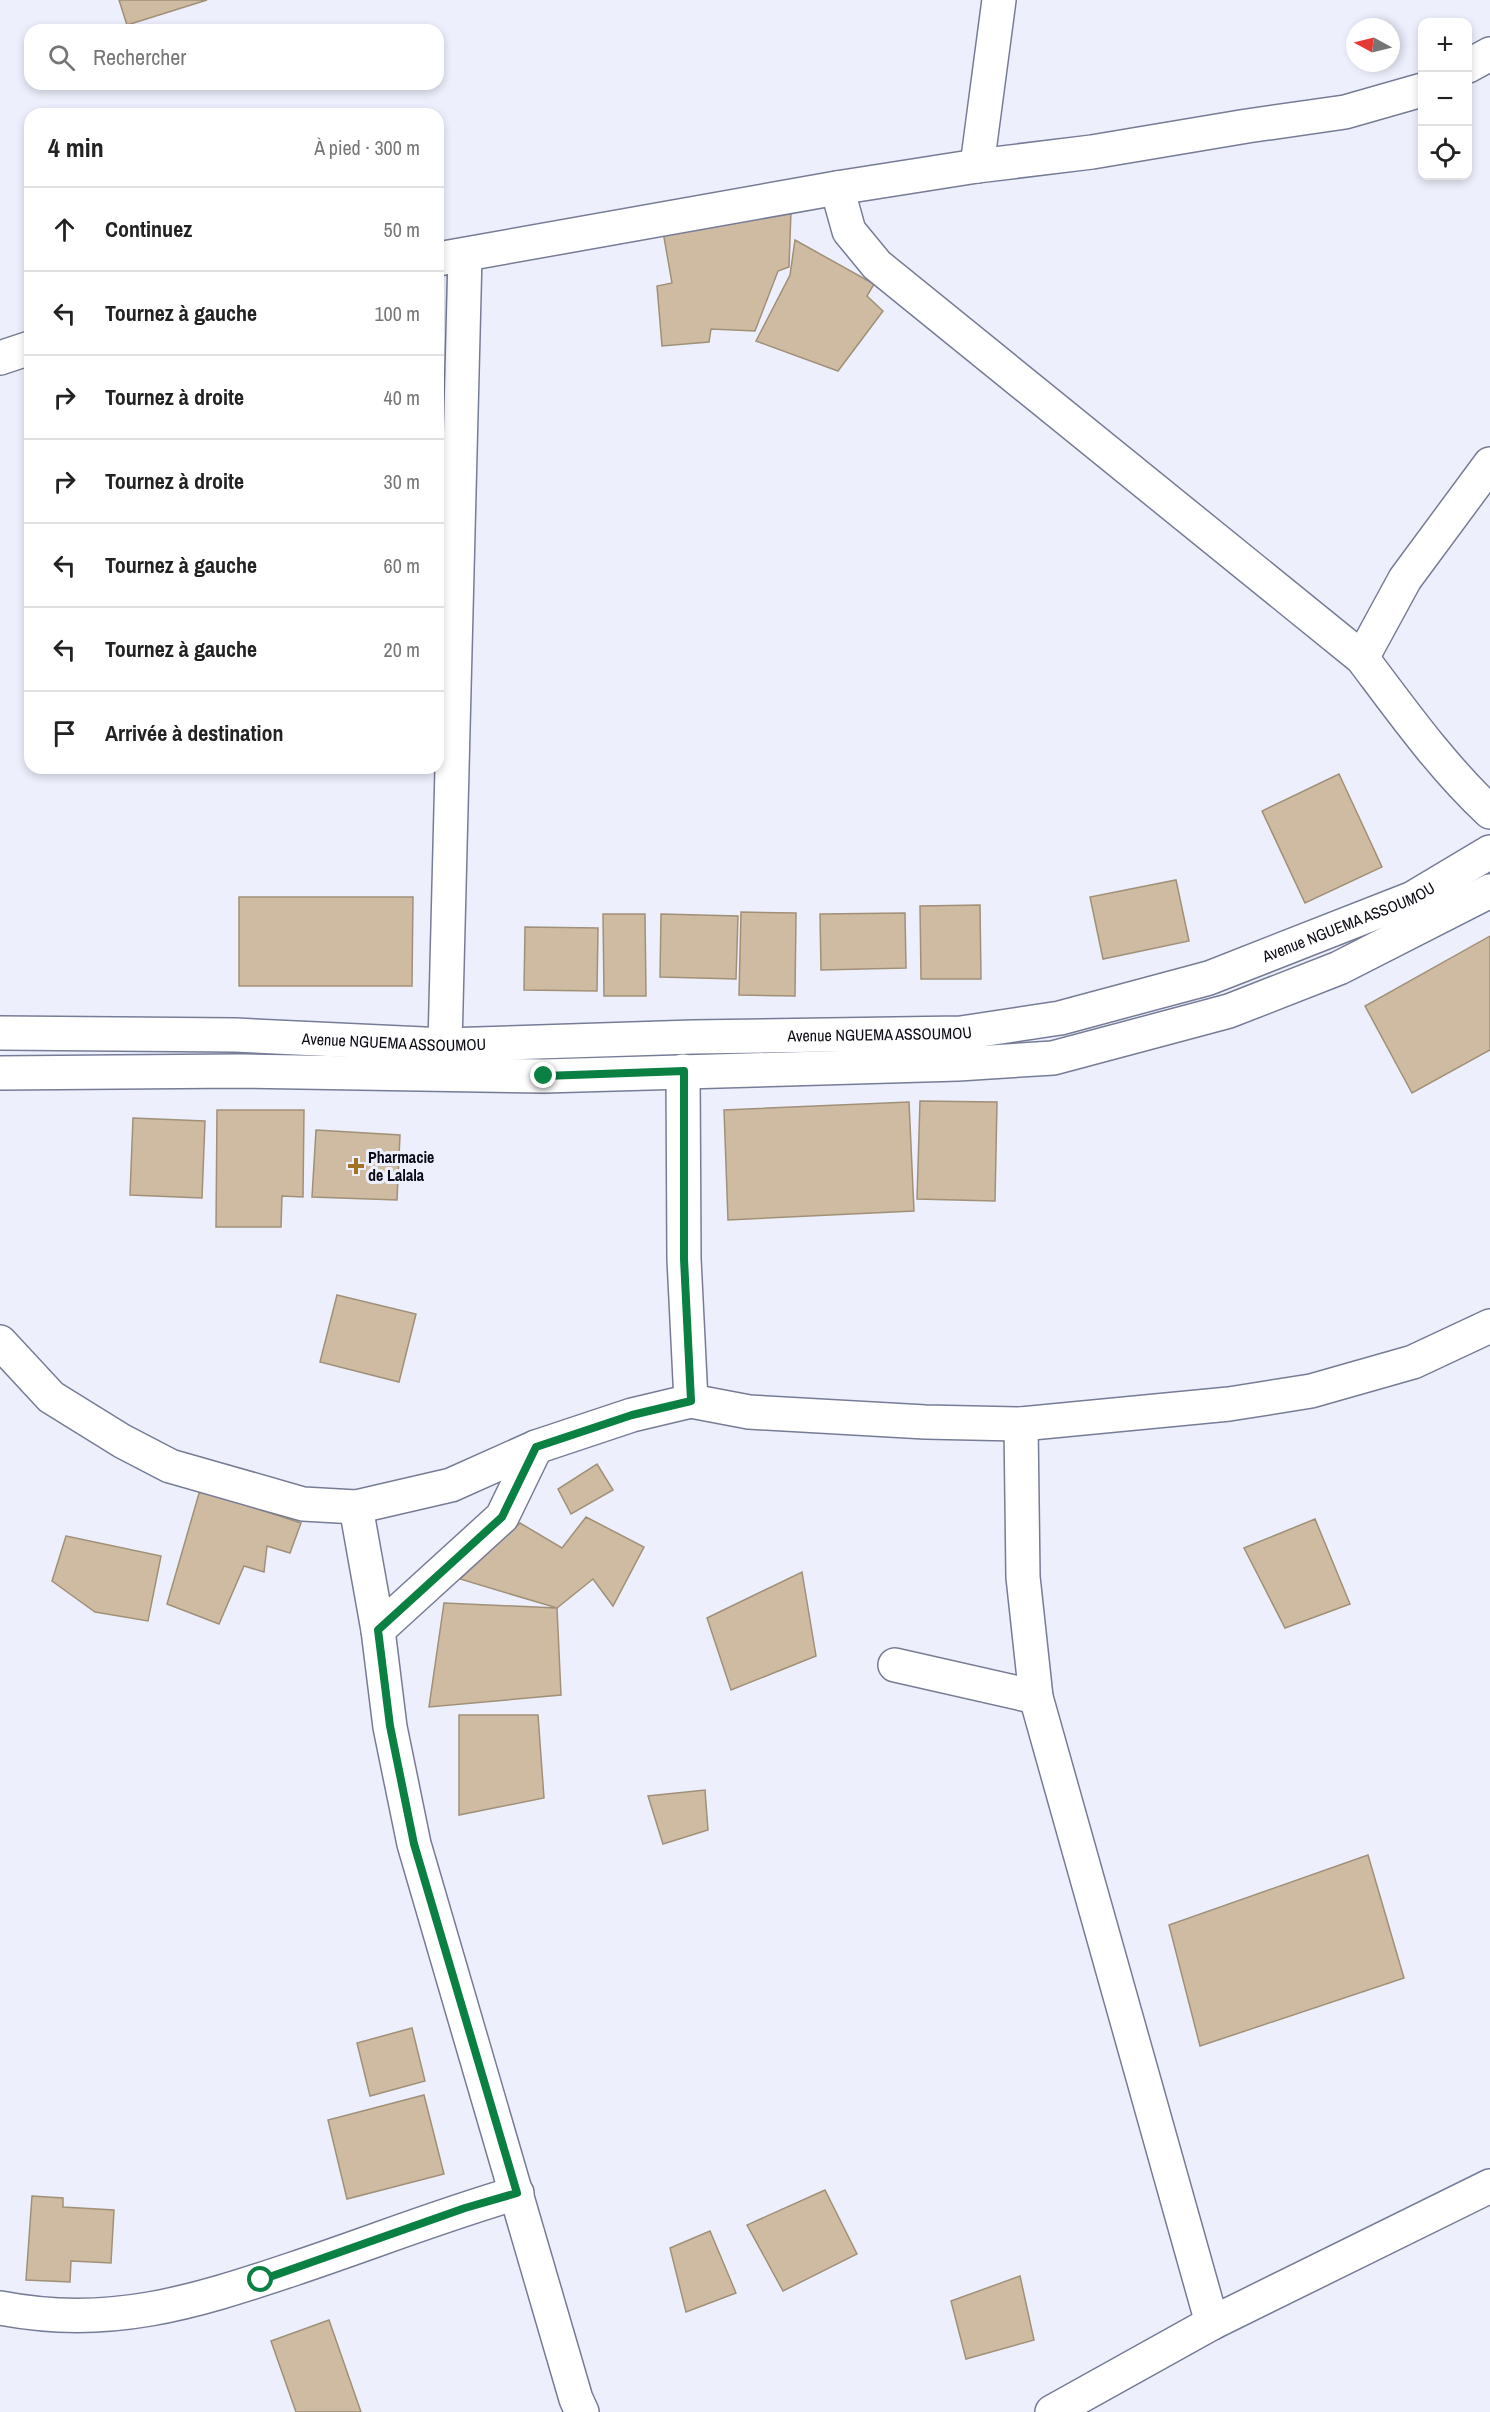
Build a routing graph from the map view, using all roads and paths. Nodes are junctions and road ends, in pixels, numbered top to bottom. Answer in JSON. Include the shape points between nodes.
{"nodes":[{"id":1,"x":999,"y":0,"type":"edge"},
{"id":2,"x":1490,"y":54,"type":"edge"},
{"id":3,"x":1472,"y":63,"type":"edge"},
{"id":4,"x":1418,"y":91,"type":"edge"},
{"id":5,"x":977,"y":166,"type":"junction"},
{"id":6,"x":837,"y":188,"type":"junction"},
{"id":7,"x":452,"y":257,"type":"edge"},
{"id":8,"x":24,"y":350,"type":"edge"},
{"id":9,"x":0,"y":358,"type":"edge"},
{"id":10,"x":1490,"y":464,"type":"edge"},
{"id":11,"x":1362,"y":658,"type":"junction"},
{"id":12,"x":1490,"y":812,"type":"edge"},
{"id":13,"x":1490,"y":852,"type":"edge"},
{"id":14,"x":1490,"y":891,"type":"edge"},
{"id":15,"x":0,"y":1033,"type":"edge"},
{"id":16,"x":445,"y":1045,"type":"junction"},
{"id":17,"x":684,"y":1071,"type":"junction"},
{"id":18,"x":0,"y":1072,"type":"edge"},
{"id":19,"x":1490,"y":1326,"type":"edge"},
{"id":20,"x":0,"y":1342,"type":"edge"},
{"id":21,"x":691,"y":1401,"type":"junction"},
{"id":22,"x":1021,"y":1424,"type":"junction"},
{"id":23,"x":536,"y":1447,"type":"junction"},
{"id":24,"x":356,"y":1507,"type":"junction"},
{"id":25,"x":378,"y":1630,"type":"junction"},
{"id":26,"x":895,"y":1665,"type":"dead end"},
{"id":27,"x":1036,"y":1698,"type":"junction"},
{"id":28,"x":1490,"y":2186,"type":"edge"},
{"id":29,"x":517,"y":2193,"type":"junction"},
{"id":30,"x":0,"y":2308,"type":"edge"},
{"id":31,"x":1212,"y":2323,"type":"junction"},
{"id":32,"x":582,"y":2412,"type":"edge"},
{"id":33,"x":1052,"y":2412,"type":"edge"}],
"edges":[{"from":1,"to":5,"type":"street"},
{"from":2,"to":3,"type":"street"},
{"from":4,"to":5,"type":"street","via":[[1345,112]]},
{"from":5,"to":6,"type":"street"},
{"from":6,"to":7,"type":"street"},
{"from":6,"to":11,"type":"street","via":[[849,231],[877,265]]},
{"from":7,"to":16,"type":"street"},
{"from":8,"to":9,"type":"street"},
{"from":10,"to":11,"type":"street","via":[[1405,579]]},
{"from":11,"to":12,"type":"street","via":[[1462,786]]},
{"from":13,"to":16,"type":"street","name":"Avenue NGUEMA ASSOUMOU","via":[[1413,898],[1359,921],[1209,978],[1060,1018],[961,1033]]},
{"from":14,"to":17,"type":"street","name":"Avenue NGUEMA ASSOUMOU","via":[[1339,968],[1229,1011],[1053,1058]]},
{"from":15,"to":16,"type":"street","name":"Avenue NGUEMA ASSOUMOU","via":[[235,1035]]},
{"from":17,"to":18,"type":"street","name":"Avenue NGUEMA ASSOUMOU","via":[[544,1076]]},
{"from":17,"to":21,"type":"street","via":[[684,1259]]},
{"from":19,"to":22,"type":"street","via":[[1413,1362],[1311,1391],[1229,1404]]},
{"from":20,"to":24,"type":"street","via":[[51,1397],[170,1466],[303,1504]]},
{"from":21,"to":22,"type":"street","via":[[749,1412]]},
{"from":21,"to":23,"type":"street","via":[[632,1415]]},
{"from":22,"to":27,"type":"street","via":[[1023,1577]]},
{"from":23,"to":24,"type":"street","via":[[451,1485]]},
{"from":23,"to":25,"type":"street","via":[[502,1517]]},
{"from":24,"to":25,"type":"street"},
{"from":25,"to":29,"type":"street","via":[[390,1726],[414,1844]]},
{"from":26,"to":27,"type":"street"},
{"from":27,"to":31,"type":"street"},
{"from":28,"to":31,"type":"street"},
{"from":29,"to":30,"type":"street","via":[[205,2298],[95,2316],[33,2314]]},
{"from":29,"to":32,"type":"street"},
{"from":31,"to":33,"type":"street"}]}
